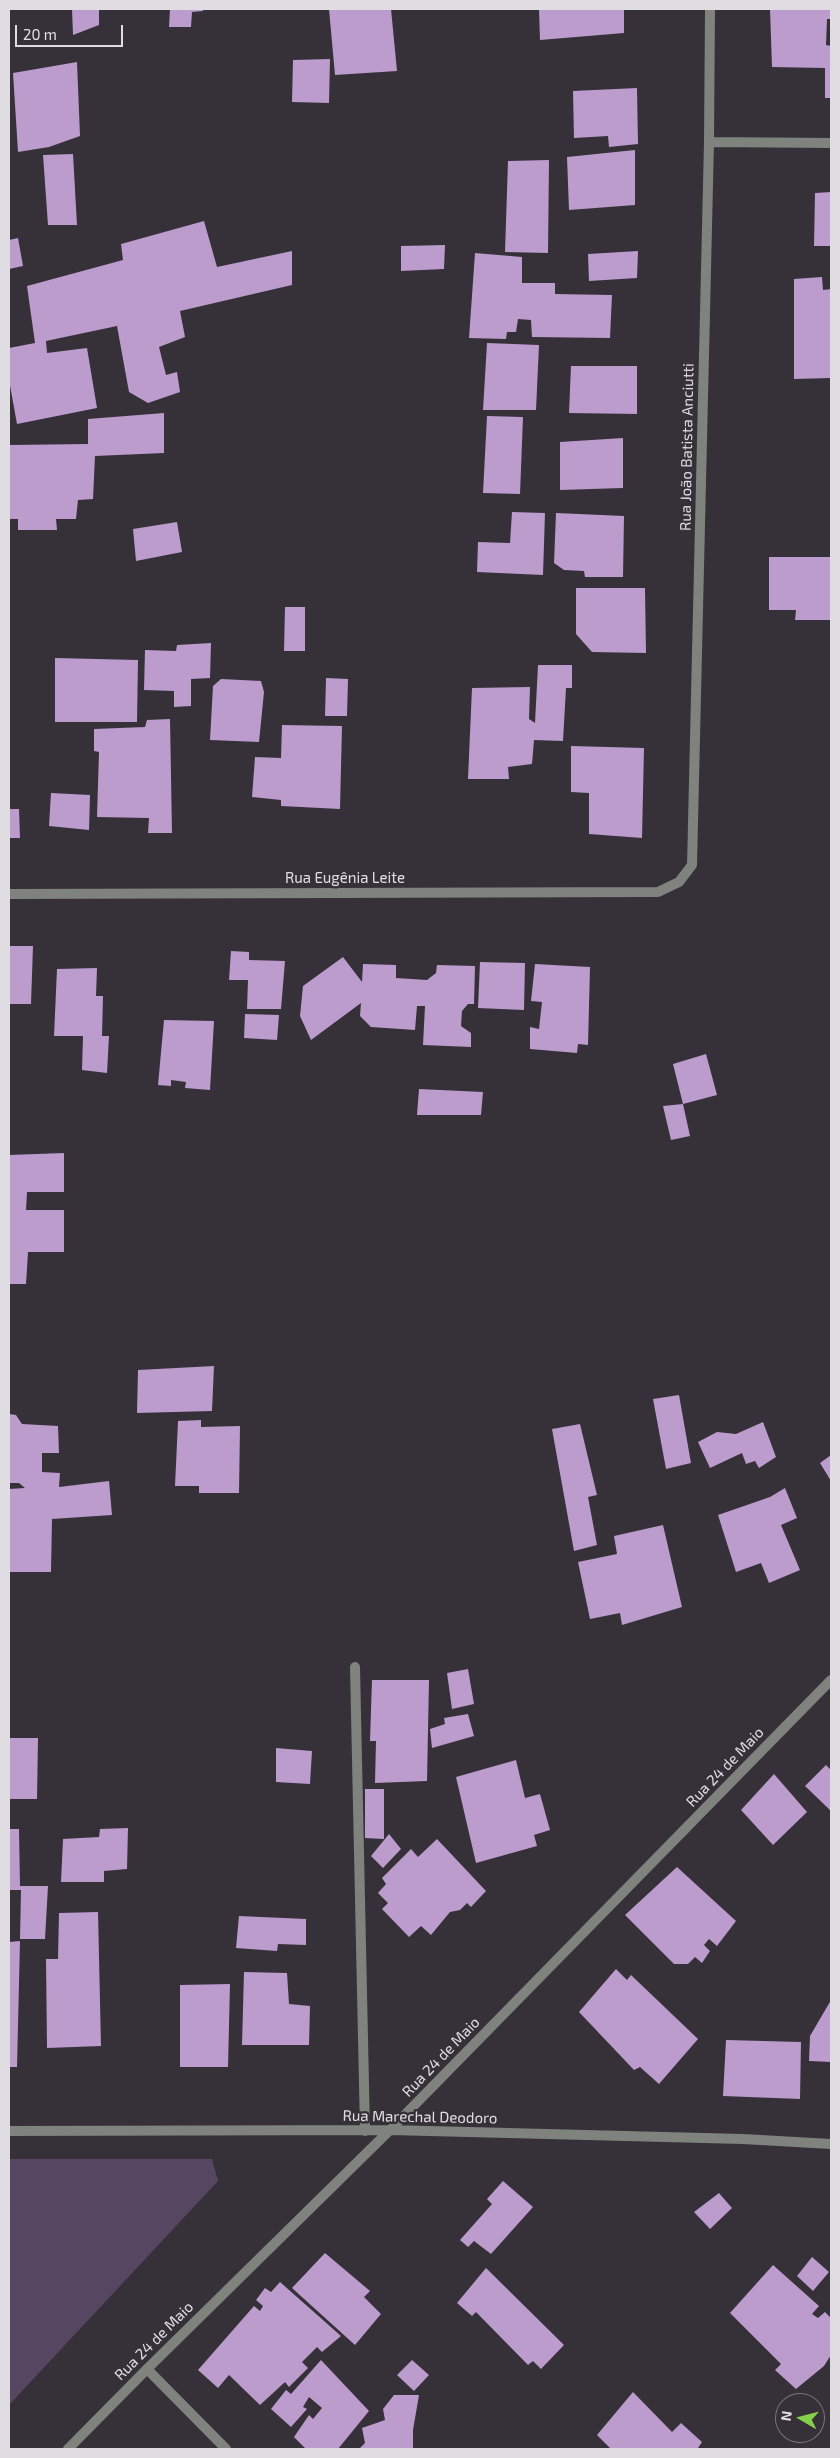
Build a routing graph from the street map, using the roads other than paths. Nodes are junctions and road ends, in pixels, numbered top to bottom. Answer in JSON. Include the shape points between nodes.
{"nodes":[{"id":1,"x":710,"y":9,"type":"edge"},
{"id":2,"x":709,"y":142,"type":"junction"},
{"id":3,"x":831,"y":143,"type":"edge"},
{"id":4,"x":679,"y":882,"type":"joint"},
{"id":5,"x":9,"y":894,"type":"edge"},
{"id":6,"x":356,"y":1667,"type":"dead end"},
{"id":7,"x":831,"y":1680,"type":"edge"},
{"id":8,"x":390,"y":2130,"type":"junction"},
{"id":9,"x":9,"y":2131,"type":"edge"},
{"id":10,"x":365,"y":2131,"type":"junction"},
{"id":11,"x":831,"y":2144,"type":"edge"},
{"id":12,"x":147,"y":2369,"type":"junction"},
{"id":13,"x":68,"y":2449,"type":"edge"},
{"id":14,"x":226,"y":2449,"type":"edge"}],
"edges":[{"from":1,"to":2,"type":"street","name":"Rua João Batista Anciutti"},
{"from":2,"to":3,"type":"street"},
{"from":2,"to":4,"type":"street","name":"Rua João Batista Anciutti","via":[[692,865]]},
{"from":4,"to":5,"type":"street","name":"Rua Eugênia Leite","via":[[658,892]]},
{"from":6,"to":10,"type":"street"},
{"from":7,"to":8,"type":"street","name":"Rua 24 de Maio"},
{"from":8,"to":10,"type":"street","name":"Rua Marechal Deodoro"},
{"from":8,"to":11,"type":"street","name":"Rua Marechal Deodoro"},
{"from":8,"to":12,"type":"street","name":"Rua 24 de Maio"},
{"from":9,"to":10,"type":"street","name":"Rua Marechal Deodoro"},
{"from":12,"to":13,"type":"street","name":"Rua 24 de Maio"},
{"from":12,"to":14,"type":"street"}]}
